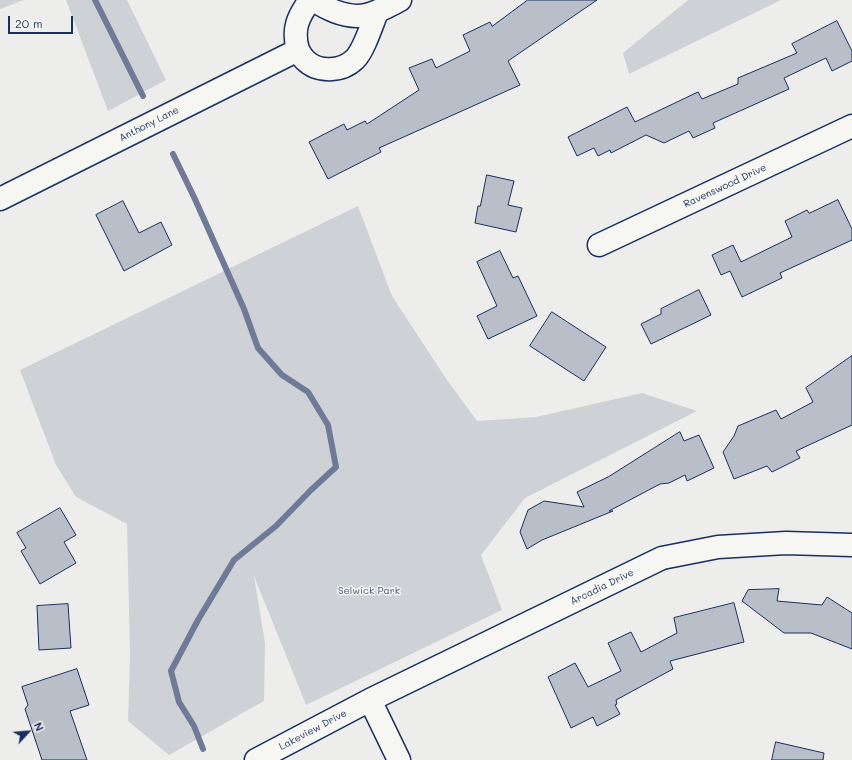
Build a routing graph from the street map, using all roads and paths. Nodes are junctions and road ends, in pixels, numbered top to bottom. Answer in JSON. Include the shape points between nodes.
{"nodes":[{"id":1,"x":310,"y":0,"type":"edge"},
{"id":2,"x":315,"y":0,"type":"edge"},
{"id":3,"x":400,"y":0,"type":"edge"},
{"id":4,"x":377,"y":12,"type":"junction"},
{"id":5,"x":298,"y":50,"type":"junction"},
{"id":6,"x":852,"y":126,"type":"edge"},
{"id":7,"x":0,"y":199,"type":"edge"},
{"id":8,"x":599,"y":245,"type":"dead end"},
{"id":9,"x":852,"y":545,"type":"edge"},
{"id":10,"x":370,"y":700,"type":"junction"},
{"id":11,"x":256,"y":760,"type":"edge"},
{"id":12,"x":399,"y":760,"type":"edge"}],
"edges":[{"from":1,"to":5,"type":"street","via":[[296,25],[295,40]]},
{"from":2,"to":4,"type":"street","via":[[321,6],[347,16],[366,16]]},
{"from":3,"to":4,"type":"street"},
{"from":4,"to":5,"type":"street","via":[[356,59],[341,68],[323,70],[305,60]]},
{"from":5,"to":7,"type":"street","name":"Anthony Lane"},
{"from":6,"to":8,"type":"street","name":"Ravenswood Drive"},
{"from":9,"to":10,"type":"street","name":"Arcadia Drive","via":[[786,543],[718,547],[662,558]]},
{"from":10,"to":11,"type":"street","name":"Lakeview Drive"},
{"from":10,"to":12,"type":"street"}]}
